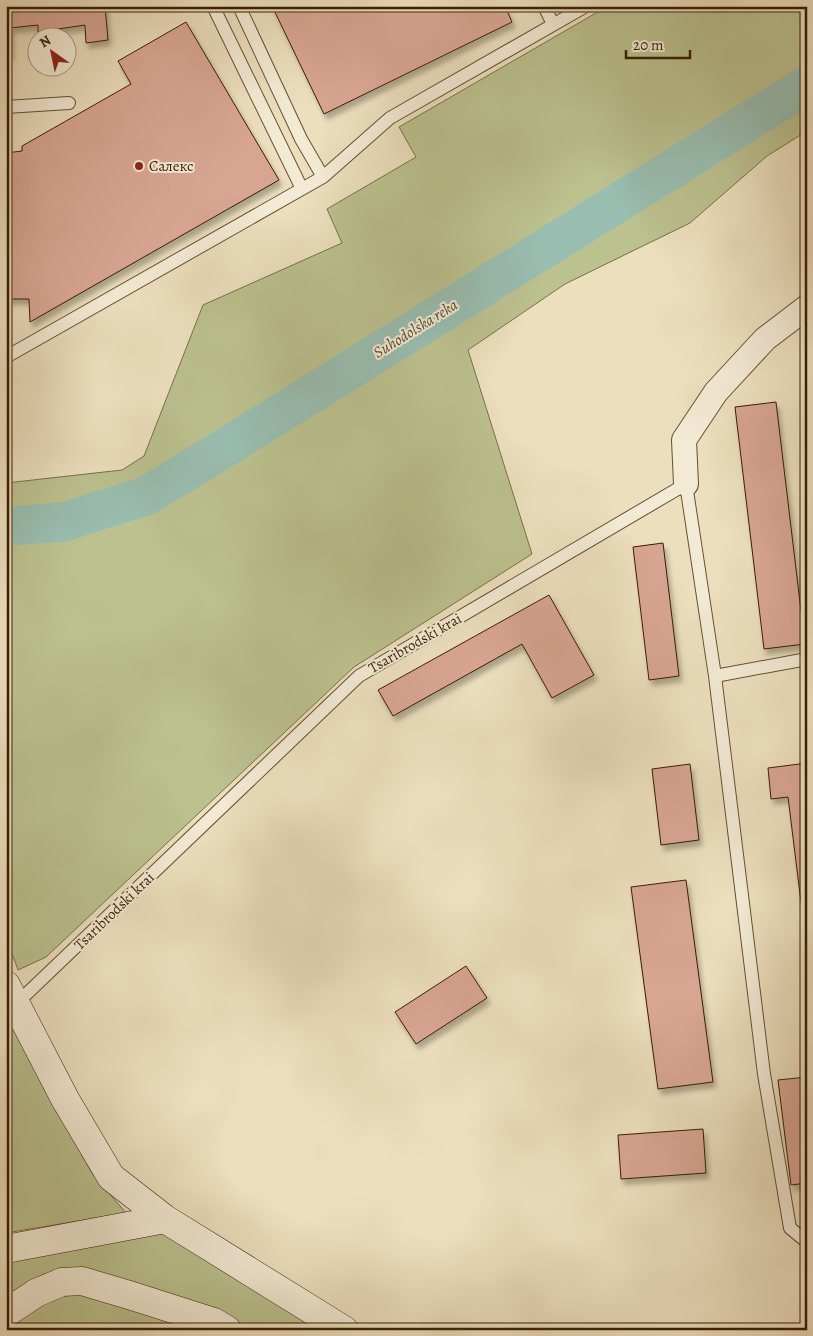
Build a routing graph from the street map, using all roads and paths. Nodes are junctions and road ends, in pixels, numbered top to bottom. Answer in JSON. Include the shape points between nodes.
{"nodes":[{"id":1,"x":213,"y":6,"type":"edge"},
{"id":2,"x":239,"y":6,"type":"edge"},
{"id":3,"x":544,"y":6,"type":"edge"},
{"id":4,"x":586,"y":6,"type":"edge"},
{"id":5,"x":553,"y":24,"type":"junction"},
{"id":6,"x":69,"y":103,"type":"dead end"},
{"id":7,"x":6,"y":107,"type":"edge"},
{"id":8,"x":323,"y":177,"type":"junction"},
{"id":9,"x":302,"y":189,"type":"junction"},
{"id":10,"x":807,"y":307,"type":"edge"},
{"id":11,"x":6,"y":357,"type":"edge"},
{"id":12,"x":686,"y":484,"type":"junction"},
{"id":13,"x":807,"y":659,"type":"edge"},
{"id":14,"x":715,"y":676,"type":"junction"},
{"id":15,"x":11,"y":995,"type":"edge"},
{"id":16,"x":165,"y":1219,"type":"junction"},
{"id":17,"x":807,"y":1239,"type":"edge"},
{"id":18,"x":6,"y":1249,"type":"edge"},
{"id":19,"x":6,"y":1313,"type":"edge"},
{"id":20,"x":227,"y":1330,"type":"edge"},
{"id":21,"x":344,"y":1330,"type":"edge"}],
"edges":[{"from":1,"to":9,"type":"lane"},
{"from":2,"to":8,"type":"lane","via":[[301,139]]},
{"from":3,"to":5,"type":"lane"},
{"from":4,"to":5,"type":"lane"},
{"from":5,"to":8,"type":"lane","via":[[390,118]]},
{"from":6,"to":7,"type":"lane"},
{"from":8,"to":9,"type":"lane"},
{"from":9,"to":11,"type":"lane"},
{"from":10,"to":12,"type":"street","via":[[765,339],[716,392],[684,440]]},
{"from":12,"to":14,"type":"lane"},
{"from":12,"to":15,"type":"lane","name":"Tsaribrodski krai","via":[[359,676]]},
{"from":13,"to":14,"type":"lane"},
{"from":14,"to":17,"type":"lane","via":[[764,1074],[790,1228]]},
{"from":15,"to":16,"type":"main road","via":[[65,1099],[111,1177]]},
{"from":16,"to":18,"type":"main road"},
{"from":16,"to":21,"type":"main road"},
{"from":19,"to":20,"type":"main road","via":[[36,1293],[62,1282],[82,1281],[214,1322]]}]}
